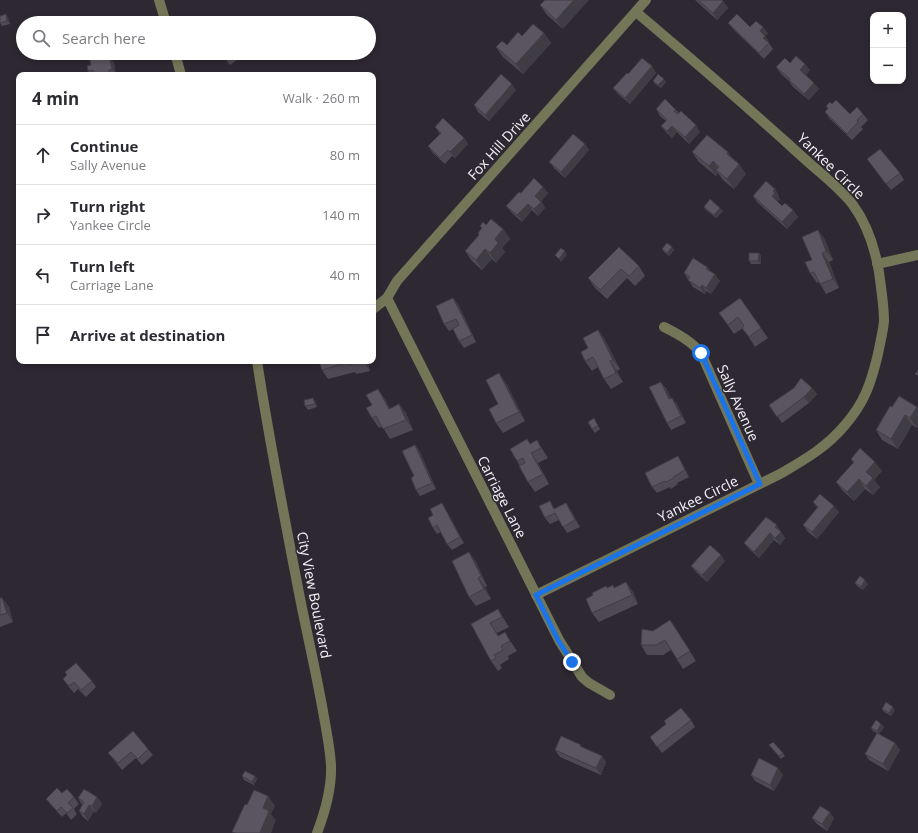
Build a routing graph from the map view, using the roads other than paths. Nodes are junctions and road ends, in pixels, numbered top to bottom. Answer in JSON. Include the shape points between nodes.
{"nodes":[{"id":1,"x":159,"y":0,"type":"edge"},
{"id":2,"x":646,"y":0,"type":"edge"},
{"id":3,"x":636,"y":12,"type":"junction"},
{"id":4,"x":164,"y":16,"type":"edge"},
{"id":5,"x":177,"y":60,"type":"edge"},
{"id":6,"x":180,"y":72,"type":"edge"},
{"id":7,"x":918,"y":255,"type":"edge"},
{"id":8,"x":877,"y":264,"type":"junction"},
{"id":9,"x":387,"y":298,"type":"junction"},
{"id":10,"x":376,"y":307,"type":"edge"},
{"id":11,"x":664,"y":327,"type":"dead end"},
{"id":12,"x":258,"y":364,"type":"edge"},
{"id":13,"x":760,"y":484,"type":"junction"},
{"id":14,"x":536,"y":595,"type":"junction"},
{"id":15,"x":610,"y":695,"type":"dead end"},
{"id":16,"x":318,"y":833,"type":"edge"}],
"edges":[{"from":1,"to":4,"type":"street"},
{"from":2,"to":3,"type":"street","name":"Fox Hill Drive"},
{"from":3,"to":8,"type":"street","name":"Yankee Circle","via":[[730,91],[848,198],[866,228]]},
{"from":3,"to":9,"type":"street","name":"Fox Hill Drive","via":[[397,282]]},
{"from":5,"to":6,"type":"street"},
{"from":7,"to":8,"type":"street"},
{"from":8,"to":13,"type":"street","name":"Yankee Circle","via":[[884,321],[874,373],[863,400],[845,425],[823,446],[804,460]]},
{"from":9,"to":10,"type":"street","name":"Fox Hill Drive"},
{"from":9,"to":14,"type":"street","name":"Carriage Lane"},
{"from":11,"to":13,"type":"street","name":"Sally Avenue","via":[[696,346],[701,353]]},
{"from":12,"to":16,"type":"street","name":"City View Boulevard","via":[[278,486],[328,742],[331,766],[329,795]]},
{"from":13,"to":14,"type":"street","name":"Yankee Circle"},
{"from":14,"to":15,"type":"street","name":"Carriage Lane","via":[[558,640],[580,673],[589,683]]}]}
